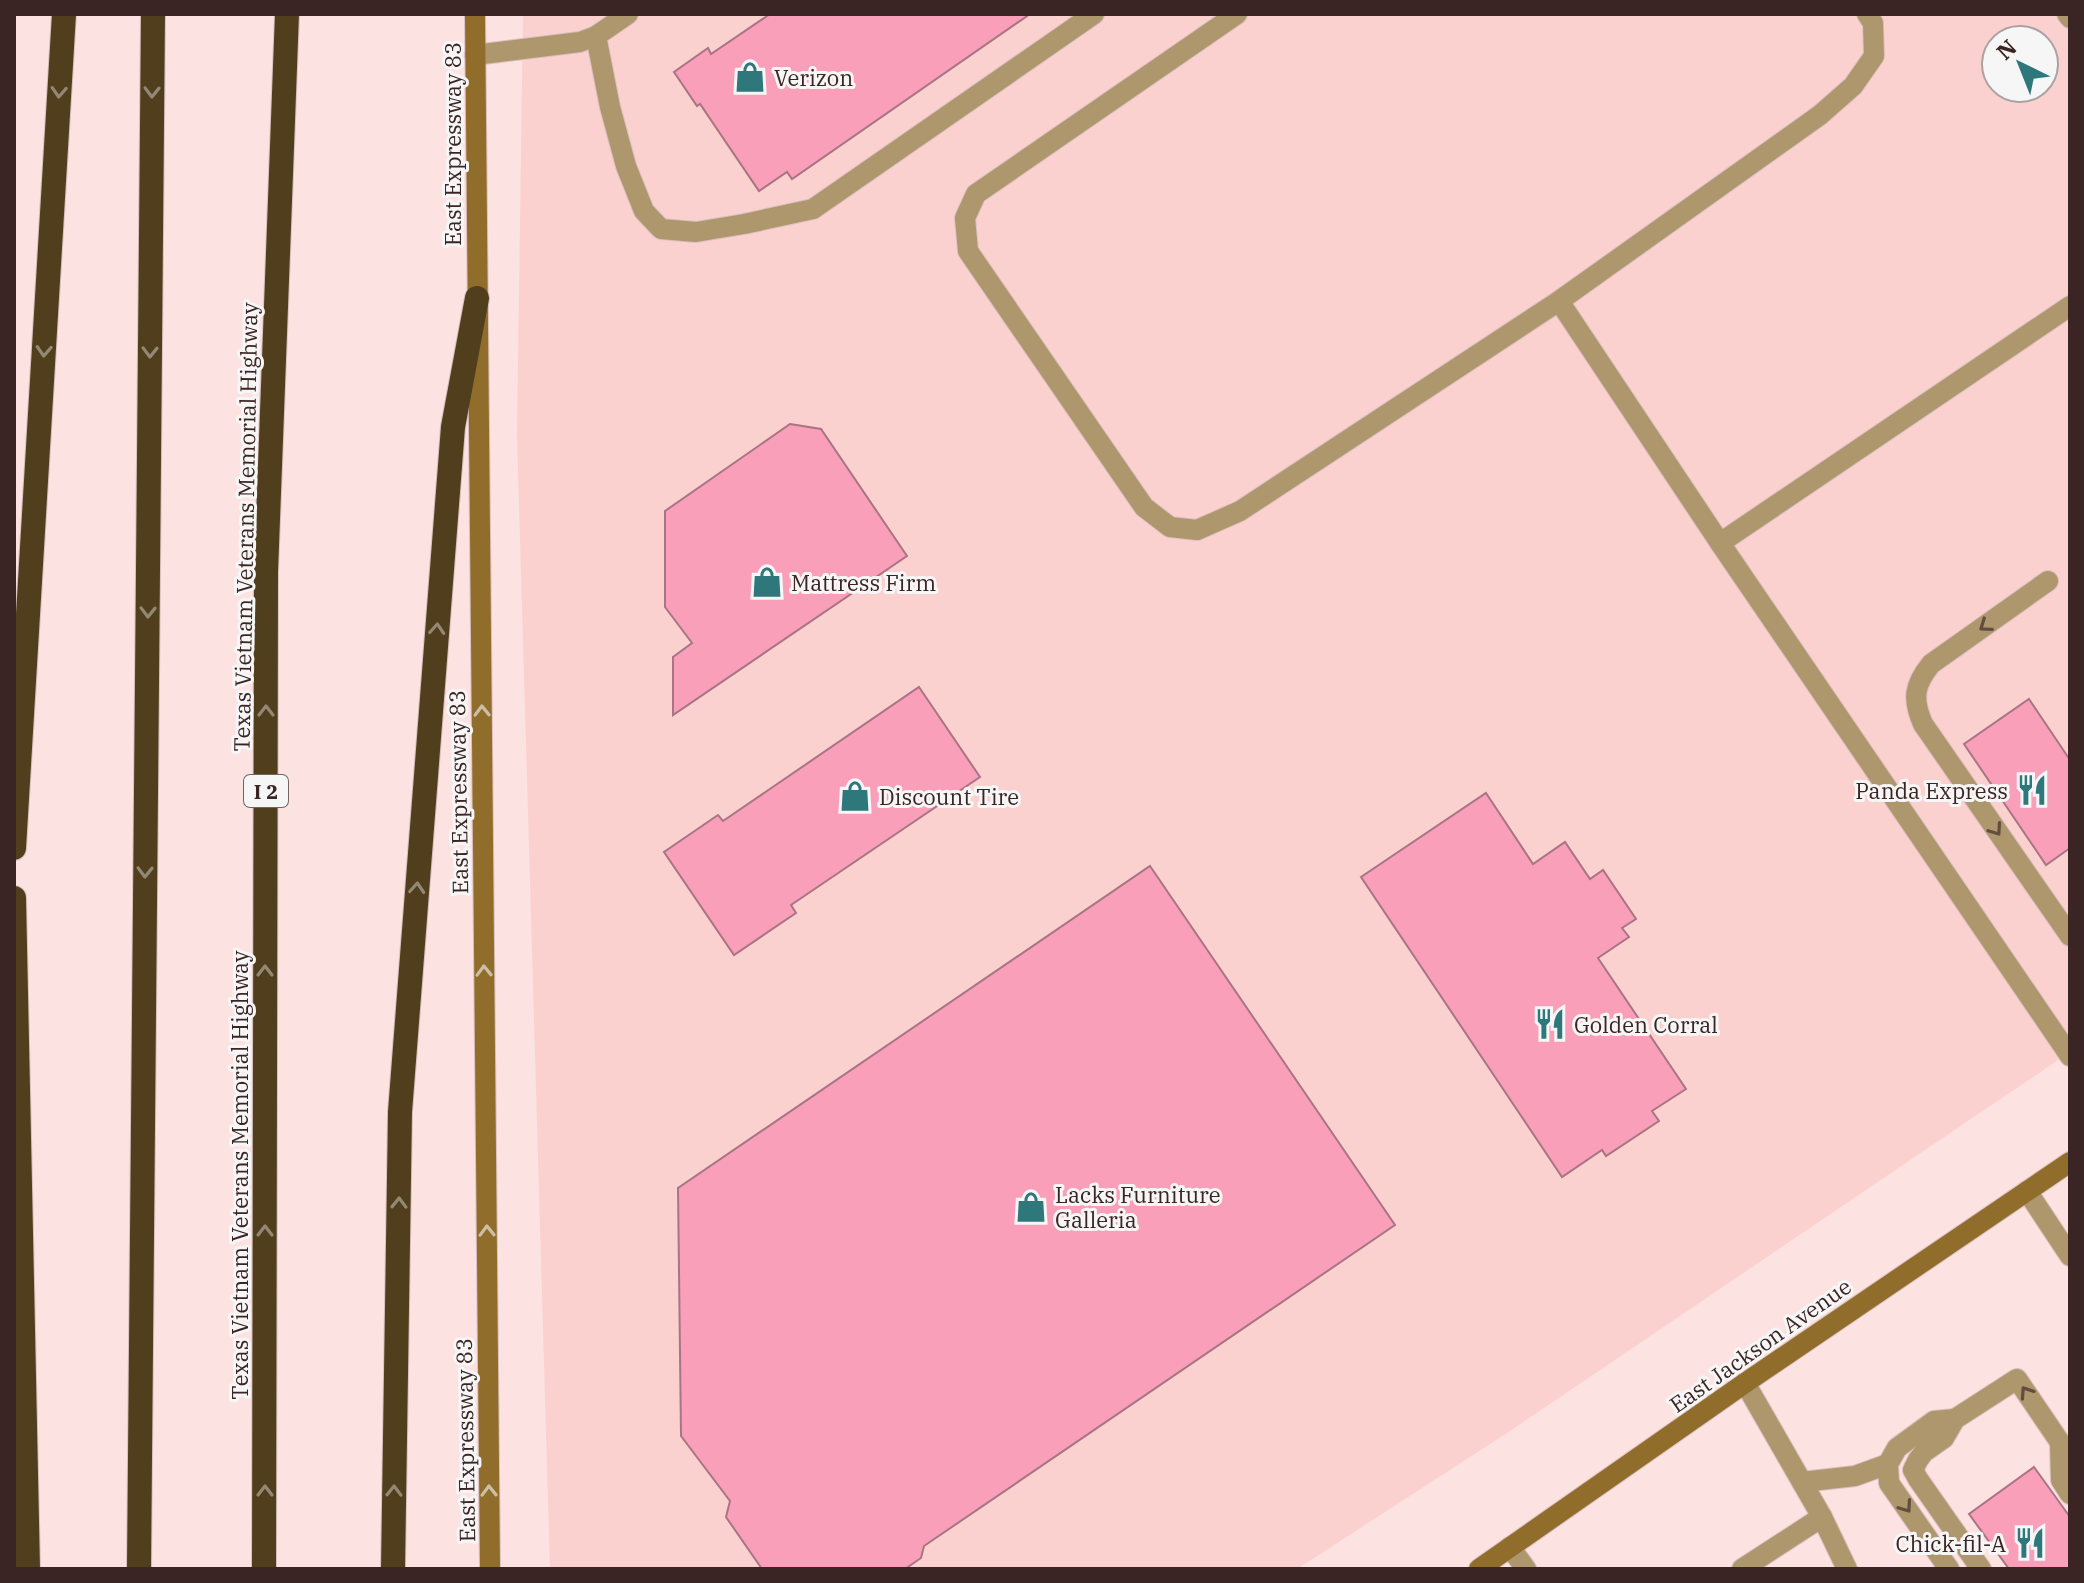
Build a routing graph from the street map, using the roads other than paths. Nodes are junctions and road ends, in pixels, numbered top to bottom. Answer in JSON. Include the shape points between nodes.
{"nodes":[{"id":1,"x":64,"y":14,"type":"edge"},
{"id":2,"x":153,"y":14,"type":"edge"},
{"id":3,"x":287,"y":14,"type":"edge"},
{"id":4,"x":475,"y":14,"type":"edge"},
{"id":5,"x":628,"y":14,"type":"edge"},
{"id":6,"x":1094,"y":14,"type":"edge"},
{"id":7,"x":1237,"y":14,"type":"edge"},
{"id":8,"x":1867,"y":14,"type":"edge"},
{"id":9,"x":596,"y":36,"type":"junction"},
{"id":10,"x":475,"y":55,"type":"junction"},
{"id":11,"x":477,"y":298,"type":"junction"},
{"id":12,"x":1559,"y":301,"type":"junction"},
{"id":13,"x":2070,"y":306,"type":"edge"},
{"id":14,"x":1720,"y":543,"type":"junction"},
{"id":15,"x":2048,"y":581,"type":"dead end"},
{"id":16,"x":14,"y":848,"type":"edge"},
{"id":17,"x":14,"y":898,"type":"edge"},
{"id":18,"x":2070,"y":936,"type":"edge"},
{"id":19,"x":2070,"y":1056,"type":"edge"},
{"id":20,"x":2070,"y":1162,"type":"edge"},
{"id":21,"x":2027,"y":1191,"type":"junction"},
{"id":22,"x":2070,"y":1256,"type":"edge"},
{"id":23,"x":1745,"y":1383,"type":"junction"},
{"id":24,"x":1955,"y":1419,"type":"junction"},
{"id":25,"x":2067,"y":1445,"type":"edge"},
{"id":26,"x":1888,"y":1464,"type":"junction"},
{"id":27,"x":1802,"y":1482,"type":"junction"},
{"id":28,"x":2070,"y":1494,"type":"edge"},
{"id":29,"x":1822,"y":1517,"type":"junction"},
{"id":30,"x":1510,"y":1547,"type":"junction"},
{"id":31,"x":28,"y":1569,"type":"edge"},
{"id":32,"x":139,"y":1569,"type":"edge"},
{"id":33,"x":264,"y":1569,"type":"edge"},
{"id":34,"x":393,"y":1569,"type":"edge"},
{"id":35,"x":490,"y":1569,"type":"edge"},
{"id":36,"x":1479,"y":1569,"type":"edge"},
{"id":37,"x":1526,"y":1569,"type":"edge"},
{"id":38,"x":1742,"y":1569,"type":"edge"},
{"id":39,"x":1847,"y":1569,"type":"edge"},
{"id":40,"x":1949,"y":1569,"type":"edge"},
{"id":41,"x":1981,"y":1569,"type":"edge"}],
"edges":[{"from":1,"to":16,"type":"highway","one_way":true},
{"from":2,"to":32,"type":"highway","one_way":true},
{"from":33,"to":3,"type":"highway","name":"Texas Vietnam Veterans Memorial Highway","number":"I 2","one_way":true,"via":[[266,572]]},
{"from":4,"to":10,"type":"main road","name":"East Expressway 83"},
{"from":5,"to":9,"type":"lane"},
{"from":6,"to":9,"type":"lane","via":[[813,209],[696,232],[661,229],[644,211],[626,166]]},
{"from":7,"to":12,"type":"lane","via":[[976,194],[965,218],[968,251],[1144,507],[1170,527],[1197,530],[1240,511]]},
{"from":8,"to":12,"type":"lane","via":[[1873,23],[1874,56],[1853,86]]},
{"from":9,"to":10,"type":"lane"},
{"from":10,"to":11,"type":"main road","name":"East Expressway 83"},
{"from":34,"to":11,"type":"highway","one_way":true,"via":[[400,1112],[453,427]]},
{"from":35,"to":11,"type":"main road","name":"East Expressway 83","one_way":true},
{"from":12,"to":14,"type":"lane"},
{"from":13,"to":14,"type":"lane"},
{"from":14,"to":19,"type":"lane"},
{"from":15,"to":18,"type":"lane","one_way":true,"via":[[1931,664],[1915,693],[1923,724]]},
{"from":17,"to":31,"type":"highway"},
{"from":20,"to":21,"type":"main road","name":"East Jackson Avenue"},
{"from":21,"to":22,"type":"lane"},
{"from":21,"to":23,"type":"main road","name":"East Jackson Avenue"},
{"from":23,"to":27,"type":"lane"},
{"from":23,"to":30,"type":"main road","name":"East Jackson Avenue"},
{"from":25,"to":24,"type":"lane","one_way":true,"via":[[2017,1379]]},
{"from":24,"to":26,"type":"lane","via":[[1934,1421],[1897,1448]]},
{"from":24,"to":41,"type":"lane","via":[[1913,1470]]},
{"from":25,"to":28,"type":"lane","via":[[2061,1480]]},
{"from":26,"to":27,"type":"lane","via":[[1855,1476]]},
{"from":26,"to":40,"type":"lane","one_way":true,"via":[[1889,1483]]},
{"from":27,"to":29,"type":"lane"},
{"from":29,"to":38,"type":"lane"},
{"from":29,"to":39,"type":"lane"},
{"from":30,"to":36,"type":"main road","name":"East Jackson Avenue"},
{"from":30,"to":37,"type":"lane"}]}
